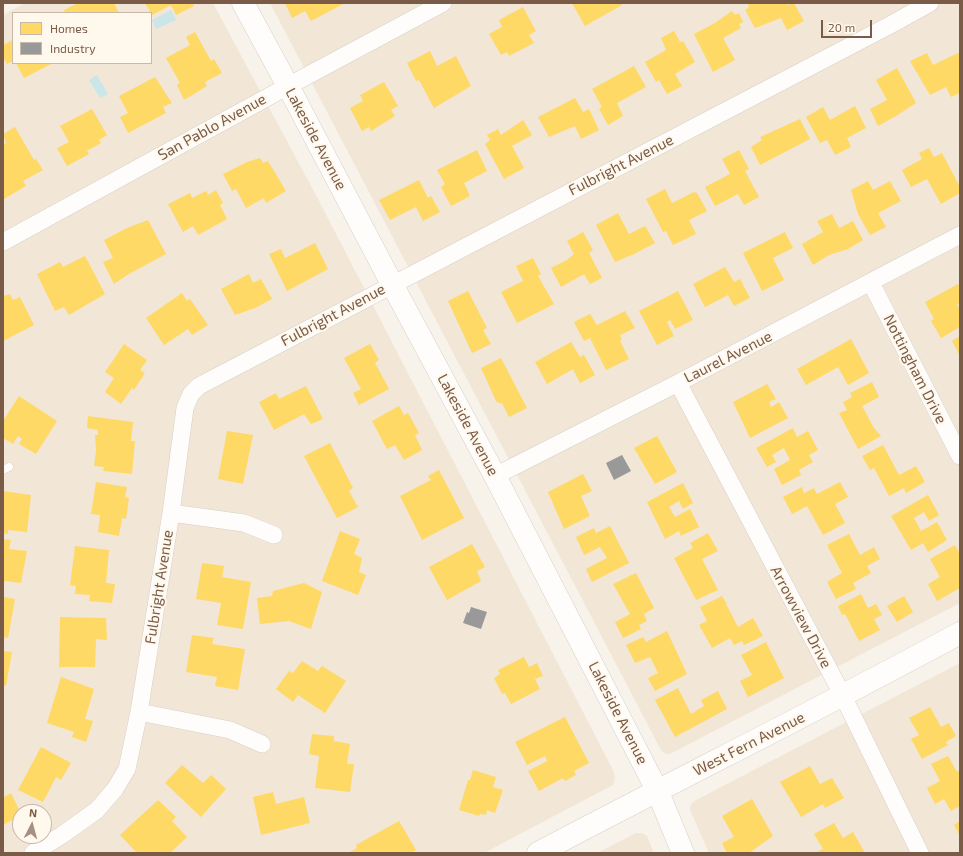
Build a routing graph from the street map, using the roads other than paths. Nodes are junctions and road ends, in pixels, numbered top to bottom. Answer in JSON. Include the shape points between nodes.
{"nodes":[{"id":1,"x":243,"y":3,"type":"edge"},
{"id":2,"x":443,"y":3,"type":"edge"},
{"id":3,"x":930,"y":3,"type":"edge"},
{"id":4,"x":288,"y":86,"type":"junction"},
{"id":5,"x":960,"y":235,"type":"edge"},
{"id":6,"x":3,"y":242,"type":"edge"},
{"id":7,"x":871,"y":283,"type":"junction"},
{"id":8,"x":392,"y":284,"type":"junction"},
{"id":9,"x":678,"y":383,"type":"junction"},
{"id":10,"x":960,"y":456,"type":"edge"},
{"id":11,"x":495,"y":476,"type":"junction"},
{"id":12,"x":171,"y":513,"type":"junction"},
{"id":13,"x":274,"y":535,"type":"dead end"},
{"id":14,"x":960,"y":634,"type":"edge"},
{"id":15,"x":843,"y":696,"type":"junction"},
{"id":16,"x":139,"y":712,"type":"junction"},
{"id":17,"x":262,"y":744,"type":"dead end"},
{"id":18,"x":657,"y":790,"type":"junction"},
{"id":19,"x":33,"y":853,"type":"edge"},
{"id":20,"x":538,"y":853,"type":"edge"},
{"id":21,"x":682,"y":853,"type":"edge"},
{"id":22,"x":920,"y":853,"type":"edge"}],
"edges":[{"from":1,"to":4,"type":"street","name":"Lakeside Avenue"},
{"from":2,"to":4,"type":"street","name":"San Pablo Avenue"},
{"from":3,"to":8,"type":"street","name":"Fulbright Avenue"},
{"from":4,"to":6,"type":"street","name":"San Pablo Avenue"},
{"from":4,"to":8,"type":"street","name":"Lakeside Avenue"},
{"from":5,"to":7,"type":"street","name":"Laurel Avenue"},
{"from":7,"to":9,"type":"street","name":"Laurel Avenue"},
{"from":7,"to":10,"type":"street","name":"Nottingham Drive"},
{"from":8,"to":11,"type":"street","name":"Lakeside Avenue"},
{"from":8,"to":12,"type":"street","name":"Fulbright Avenue","via":[[199,386],[190,394],[184,408]]},
{"from":9,"to":11,"type":"street","name":"Laurel Avenue"},
{"from":9,"to":15,"type":"street","name":"Arrowview Drive"},
{"from":11,"to":18,"type":"street","name":"Lakeside Avenue"},
{"from":12,"to":13,"type":"street","via":[[244,523]]},
{"from":12,"to":16,"type":"street","name":"Fulbright Avenue"},
{"from":14,"to":15,"type":"street","name":"West Fern Avenue"},
{"from":15,"to":18,"type":"street","name":"West Fern Avenue"},
{"from":15,"to":22,"type":"street","name":"Arrowview Drive"},
{"from":16,"to":17,"type":"street","via":[[230,730]]},
{"from":16,"to":19,"type":"street","name":"Fulbright Avenue","via":[[127,769],[115,789],[97,810],[62,836]]},
{"from":18,"to":20,"type":"street","name":"West Fern Avenue"},
{"from":18,"to":21,"type":"street","name":"Lakeside Avenue"}]}
